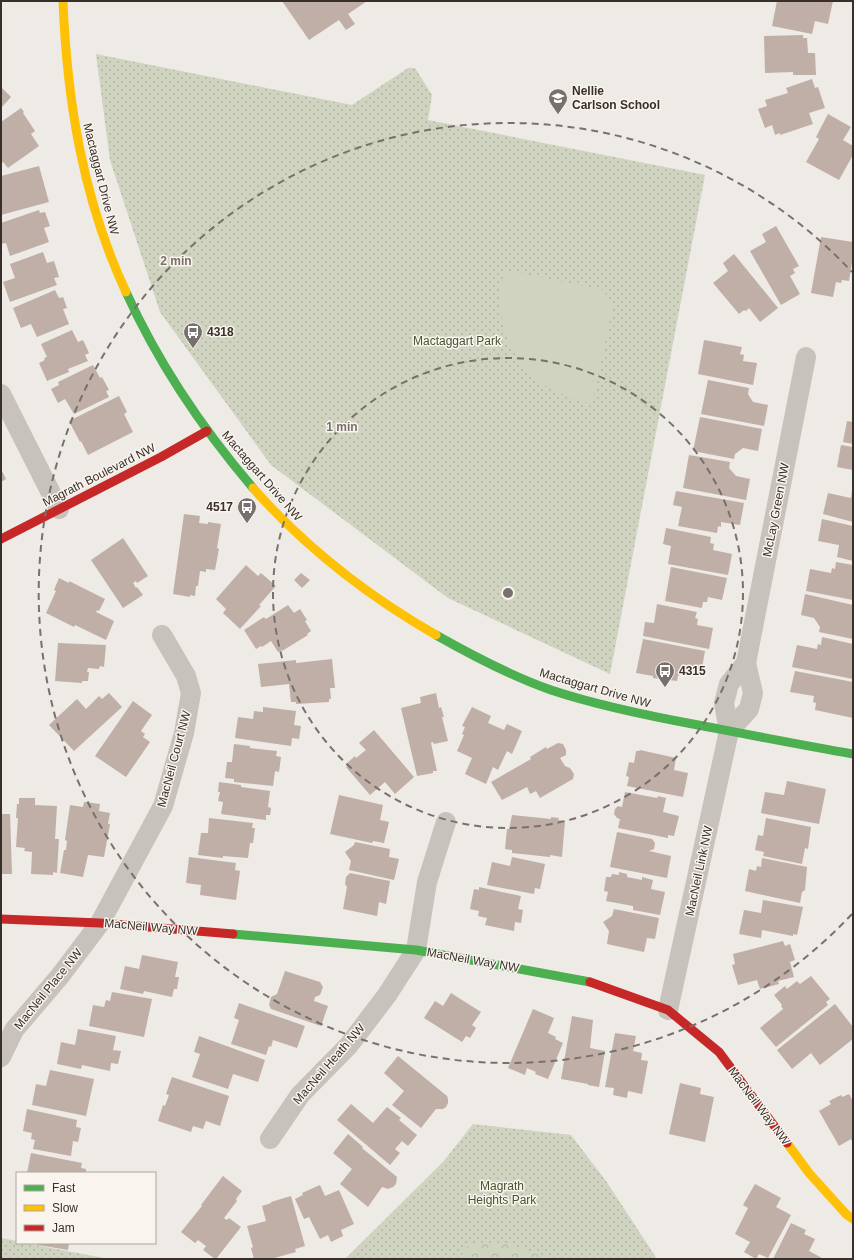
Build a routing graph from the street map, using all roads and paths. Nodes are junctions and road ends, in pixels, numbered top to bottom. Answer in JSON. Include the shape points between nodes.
{"nodes":[{"id":1,"x":63,"y":1,"type":"edge"},
{"id":2,"x":806,"y":356,"type":"dead end"},
{"id":3,"x":1,"y":394,"type":"edge"},
{"id":4,"x":208,"y":431,"type":"junction"},
{"id":5,"x":59,"y":509,"type":"junction"},
{"id":6,"x":1,"y":539,"type":"edge"},
{"id":7,"x":162,"y":635,"type":"dead end"},
{"id":8,"x":729,"y":731,"type":"junction"},
{"id":9,"x":853,"y":754,"type":"edge"},
{"id":10,"x":446,"y":822,"type":"dead end"},
{"id":11,"x":1,"y":919,"type":"edge"},
{"id":12,"x":100,"y":923,"type":"junction"},
{"id":13,"x":416,"y":950,"type":"junction"},
{"id":14,"x":668,"y":1010,"type":"junction"},
{"id":15,"x":1,"y":1058,"type":"edge"},
{"id":16,"x":270,"y":1139,"type":"dead end"},
{"id":17,"x":851,"y":1212,"type":"edge"}],
"edges":[{"from":1,"to":4,"type":"street","name":"Mactaggart Drive NW","via":[[72,110],[86,179],[105,243],[126,295],[150,342],[189,406]]},
{"from":2,"to":8,"type":"street","name":"McLay Green NW","via":[[746,663],[753,693],[749,709]]},
{"from":3,"to":5,"type":"street"},
{"from":4,"to":5,"type":"street","name":"Magrath Boulevard NW"},
{"from":4,"to":8,"type":"street","name":"Mactaggart Drive NW","via":[[286,523],[366,591],[435,635],[508,673],[550,689],[629,711]]},
{"from":5,"to":6,"type":"street","name":"Magrath Boulevard NW"},
{"from":7,"to":12,"type":"street","name":"MacNeil Court NW","via":[[186,676],[190,693],[184,733],[163,806]]},
{"from":8,"to":9,"type":"street","name":"Mactaggart Drive NW"},
{"from":8,"to":14,"type":"street","name":"MacNeil Link NW"},
{"from":10,"to":13,"type":"street","via":[[428,882]]},
{"from":11,"to":12,"type":"street","name":"MacNeil Way NW"},
{"from":12,"to":13,"type":"street","name":"MacNeil Way NW"},
{"from":12,"to":15,"type":"street","name":"MacNeil Place NW","via":[[60,976],[14,1030]]},
{"from":13,"to":14,"type":"street","name":"MacNeil Way NW","via":[[587,981]]},
{"from":13,"to":16,"type":"street","name":"MacNeil Heath NW","via":[[350,1045],[300,1095]]},
{"from":14,"to":17,"type":"street","name":"MacNeil Way NW","via":[[719,1052],[809,1173]]}]}
